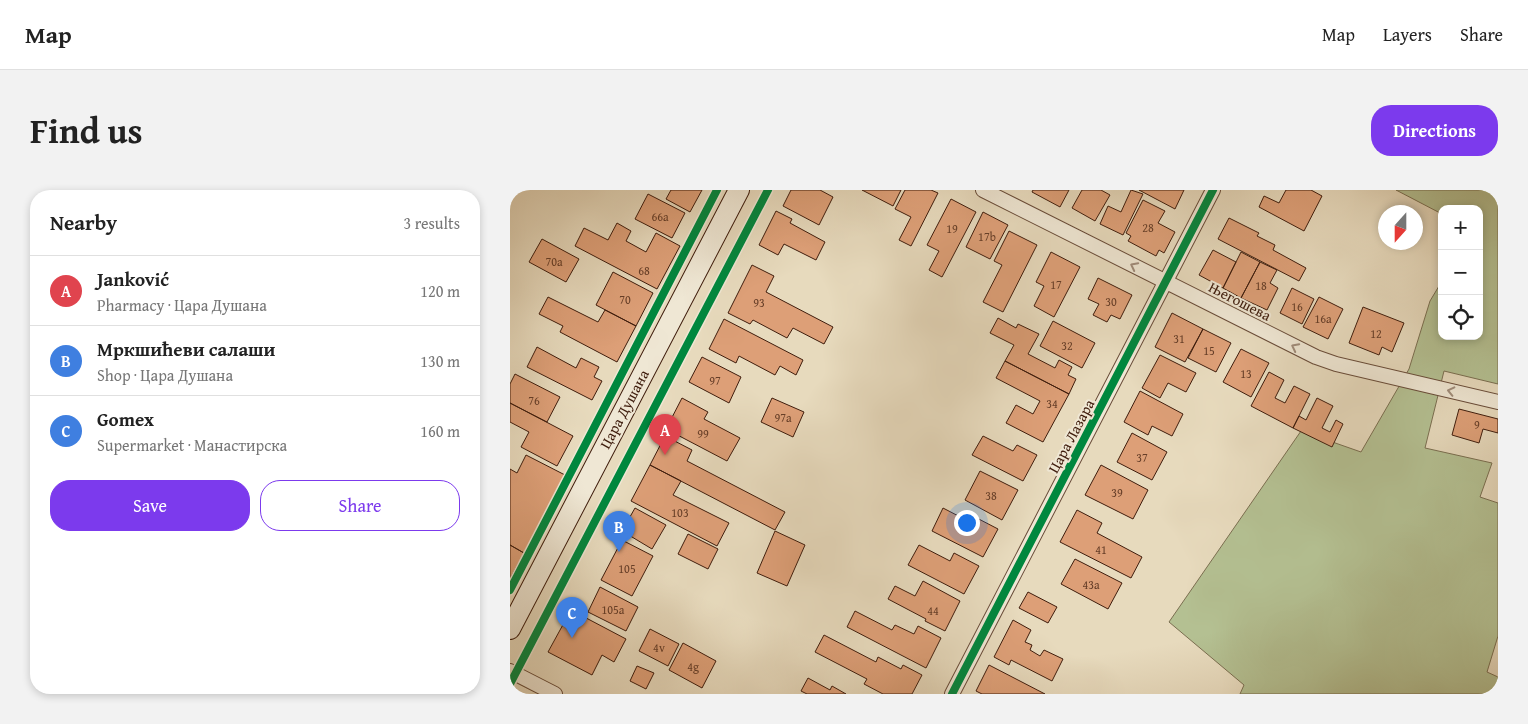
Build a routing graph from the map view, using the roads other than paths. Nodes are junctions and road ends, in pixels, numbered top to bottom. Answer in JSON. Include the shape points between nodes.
{"nodes":[{"id":1,"x":739,"y":190,"type":"edge"},
{"id":2,"x":983,"y":190,"type":"edge"},
{"id":3,"x":1213,"y":190,"type":"edge"},
{"id":4,"x":1166,"y":282,"type":"junction"},
{"id":5,"x":1498,"y":402,"type":"edge"},
{"id":6,"x":510,"y":628,"type":"edge"},
{"id":7,"x":510,"y":671,"type":"edge"},
{"id":8,"x":554,"y":694,"type":"edge"},
{"id":9,"x":952,"y":694,"type":"edge"}],
"edges":[{"from":1,"to":6,"type":"street","name":"Цара Душана"},
{"from":4,"to":2,"type":"street","name":"Његошева","one_way":true},
{"from":3,"to":4,"type":"street","name":"Цара Лазара"},
{"from":5,"to":4,"type":"street","name":"Његошева","one_way":true,"via":[[1316,357]]},
{"from":4,"to":9,"type":"street","name":"Цара Лазара"},
{"from":7,"to":8,"type":"street"}]}
